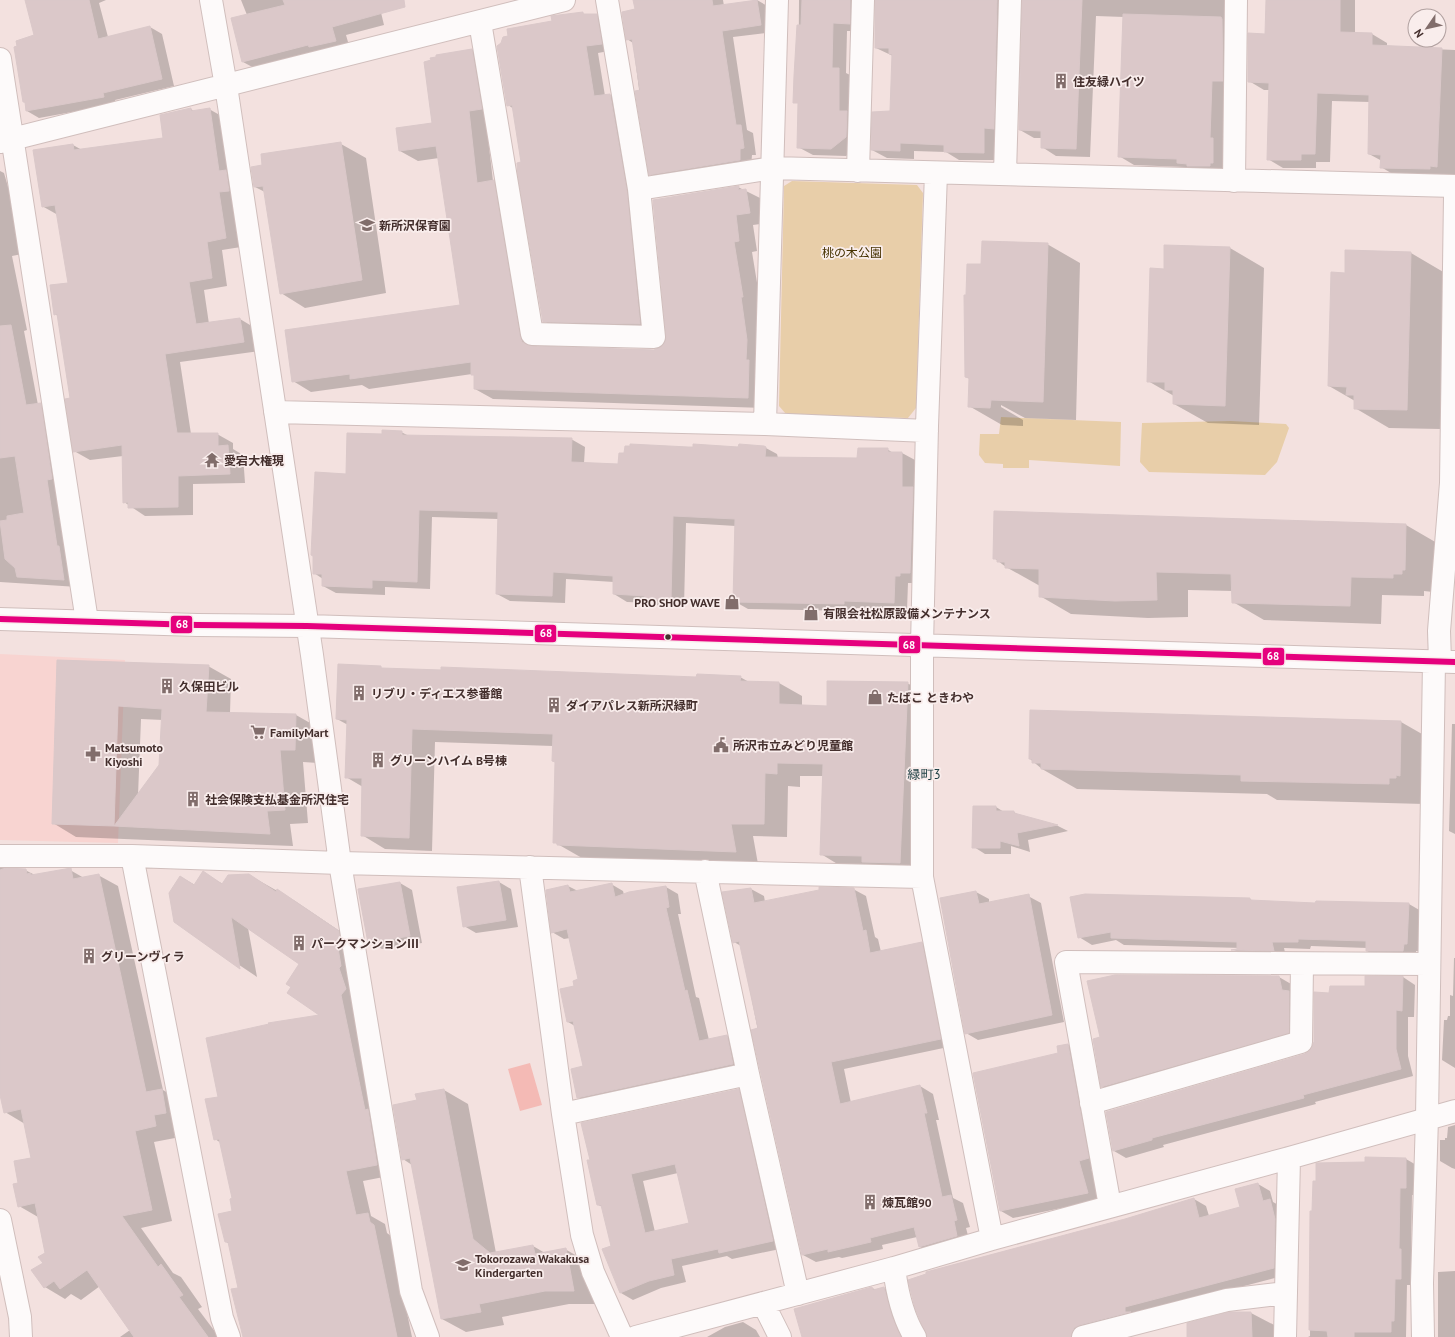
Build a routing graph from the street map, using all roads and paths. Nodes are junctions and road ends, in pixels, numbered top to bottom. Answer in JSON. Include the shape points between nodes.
{"nodes":[{"id":1,"x":564,"y":0,"type":"edge"},
{"id":2,"x":607,"y":0,"type":"edge"},
{"id":3,"x":777,"y":0,"type":"edge"},
{"id":4,"x":863,"y":0,"type":"edge"},
{"id":5,"x":1010,"y":0,"type":"edge"},
{"id":6,"x":1236,"y":0,"type":"edge"},
{"id":7,"x":215,"y":1,"type":"edge"},
{"id":8,"x":537,"y":3,"type":"edge"},
{"id":9,"x":480,"y":22,"type":"junction"},
{"id":10,"x":0,"y":59,"type":"edge"},
{"id":11,"x":226,"y":86,"type":"junction"},
{"id":12,"x":7,"y":140,"type":"edge"},
{"id":13,"x":772,"y":168,"type":"junction"},
{"id":14,"x":858,"y":171,"type":"junction"},
{"id":15,"x":936,"y":173,"type":"junction"},
{"id":16,"x":1005,"y":174,"type":"junction"},
{"id":17,"x":1234,"y":181,"type":"junction"},
{"id":18,"x":1455,"y":186,"type":"edge"},
{"id":19,"x":639,"y":188,"type":"junction"},
{"id":20,"x":1455,"y":196,"type":"edge"},
{"id":21,"x":276,"y":412,"type":"junction"},
{"id":22,"x":765,"y":424,"type":"junction"},
{"id":23,"x":927,"y":431,"type":"junction"},
{"id":24,"x":0,"y":619,"type":"edge"},
{"id":25,"x":87,"y":621,"type":"junction"},
{"id":26,"x":307,"y":626,"type":"junction"},
{"id":27,"x":922,"y":646,"type":"junction"},
{"id":28,"x":1443,"y":661,"type":"edge"},
{"id":29,"x":0,"y":856,"type":"edge"},
{"id":30,"x":132,"y":856,"type":"junction"},
{"id":31,"x":340,"y":863,"type":"junction"},
{"id":32,"x":530,"y":867,"type":"junction"},
{"id":33,"x":705,"y":871,"type":"junction"},
{"id":34,"x":925,"y":874,"type":"junction"},
{"id":35,"x":1302,"y":964,"type":"junction"},
{"id":36,"x":1429,"y":964,"type":"junction"},
{"id":37,"x":748,"y":1074,"type":"junction"},
{"id":38,"x":1091,"y":1103,"type":"junction"},
{"id":39,"x":1455,"y":1110,"type":"edge"},
{"id":40,"x":563,"y":1114,"type":"junction"},
{"id":41,"x":1427,"y":1118,"type":"junction"},
{"id":42,"x":1289,"y":1158,"type":"junction"},
{"id":43,"x":1110,"y":1206,"type":"junction"},
{"id":44,"x":0,"y":1220,"type":"edge"},
{"id":45,"x":992,"y":1239,"type":"junction"},
{"id":46,"x":4,"y":1257,"type":"edge"},
{"id":47,"x":894,"y":1268,"type":"junction"},
{"id":48,"x":1286,"y":1293,"type":"junction"},
{"id":49,"x":798,"y":1294,"type":"junction"},
{"id":50,"x":763,"y":1303,"type":"junction"},
{"id":51,"x":1161,"y":1328,"type":"edge"},
{"id":52,"x":21,"y":1337,"type":"edge"},
{"id":53,"x":230,"y":1337,"type":"edge"},
{"id":54,"x":428,"y":1337,"type":"edge"},
{"id":55,"x":622,"y":1337,"type":"edge"},
{"id":56,"x":636,"y":1337,"type":"edge"},
{"id":57,"x":780,"y":1337,"type":"edge"},
{"id":58,"x":915,"y":1337,"type":"edge"},
{"id":59,"x":1083,"y":1337,"type":"edge"},
{"id":60,"x":1285,"y":1337,"type":"edge"},
{"id":61,"x":1423,"y":1337,"type":"edge"}],
"edges":[{"from":1,"to":8,"type":"street"},
{"from":2,"to":19,"type":"street"},
{"from":3,"to":13,"type":"street"},
{"from":4,"to":14,"type":"street"},
{"from":5,"to":16,"type":"street"},
{"from":6,"to":17,"type":"street"},
{"from":7,"to":11,"type":"street"},
{"from":8,"to":9,"type":"street"},
{"from":9,"to":11,"type":"street"},
{"from":9,"to":19,"type":"street","via":[[532,334],[654,337]]},
{"from":10,"to":12,"type":"street"},
{"from":11,"to":12,"type":"street"},
{"from":11,"to":21,"type":"street"},
{"from":12,"to":25,"type":"street"},
{"from":13,"to":14,"type":"street"},
{"from":13,"to":19,"type":"street"},
{"from":13,"to":22,"type":"street"},
{"from":14,"to":15,"type":"street"},
{"from":15,"to":16,"type":"street"},
{"from":15,"to":23,"type":"street"},
{"from":16,"to":17,"type":"street"},
{"from":17,"to":18,"type":"street"},
{"from":20,"to":28,"type":"street","via":[[1451,482],[1439,630]]},
{"from":21,"to":22,"type":"street"},
{"from":21,"to":26,"type":"street"},
{"from":22,"to":23,"type":"street"},
{"from":23,"to":27,"type":"street"},
{"from":24,"to":25,"type":"street"},
{"from":25,"to":26,"type":"street"},
{"from":26,"to":27,"type":"street"},
{"from":26,"to":31,"type":"street"},
{"from":27,"to":28,"type":"street"},
{"from":27,"to":34,"type":"street"},
{"from":28,"to":36,"type":"street","via":[[1426,821]]},
{"from":29,"to":30,"type":"street"},
{"from":30,"to":31,"type":"street"},
{"from":30,"to":53,"type":"street","via":[[222,1318]]},
{"from":31,"to":32,"type":"street"},
{"from":31,"to":54,"type":"street","via":[[411,1291]]},
{"from":32,"to":33,"type":"street"},
{"from":32,"to":40,"type":"street"},
{"from":33,"to":34,"type":"street"},
{"from":33,"to":37,"type":"street"},
{"from":34,"to":45,"type":"street"},
{"from":35,"to":36,"type":"street"},
{"from":35,"to":38,"type":"street","via":[[1301,1042]]},
{"from":35,"to":38,"type":"street","via":[[1066,962]]},
{"from":36,"to":41,"type":"street"},
{"from":37,"to":40,"type":"street"},
{"from":37,"to":49,"type":"street"},
{"from":38,"to":43,"type":"street"},
{"from":39,"to":41,"type":"street"},
{"from":40,"to":55,"type":"street","via":[[582,1235],[593,1272]]},
{"from":41,"to":42,"type":"street"},
{"from":41,"to":61,"type":"street","via":[[1422,1282]]},
{"from":42,"to":43,"type":"street"},
{"from":42,"to":48,"type":"street"},
{"from":43,"to":45,"type":"street"},
{"from":44,"to":46,"type":"street"},
{"from":45,"to":47,"type":"street"},
{"from":46,"to":52,"type":"street","via":[[20,1317]]},
{"from":47,"to":49,"type":"street"},
{"from":47,"to":58,"type":"street","via":[[898,1295],[910,1330]]},
{"from":48,"to":51,"type":"street","via":[[1227,1300]]},
{"from":48,"to":60,"type":"street"},
{"from":49,"to":50,"type":"street"},
{"from":50,"to":56,"type":"street"},
{"from":50,"to":57,"type":"street"},
{"from":51,"to":59,"type":"street"}]}
